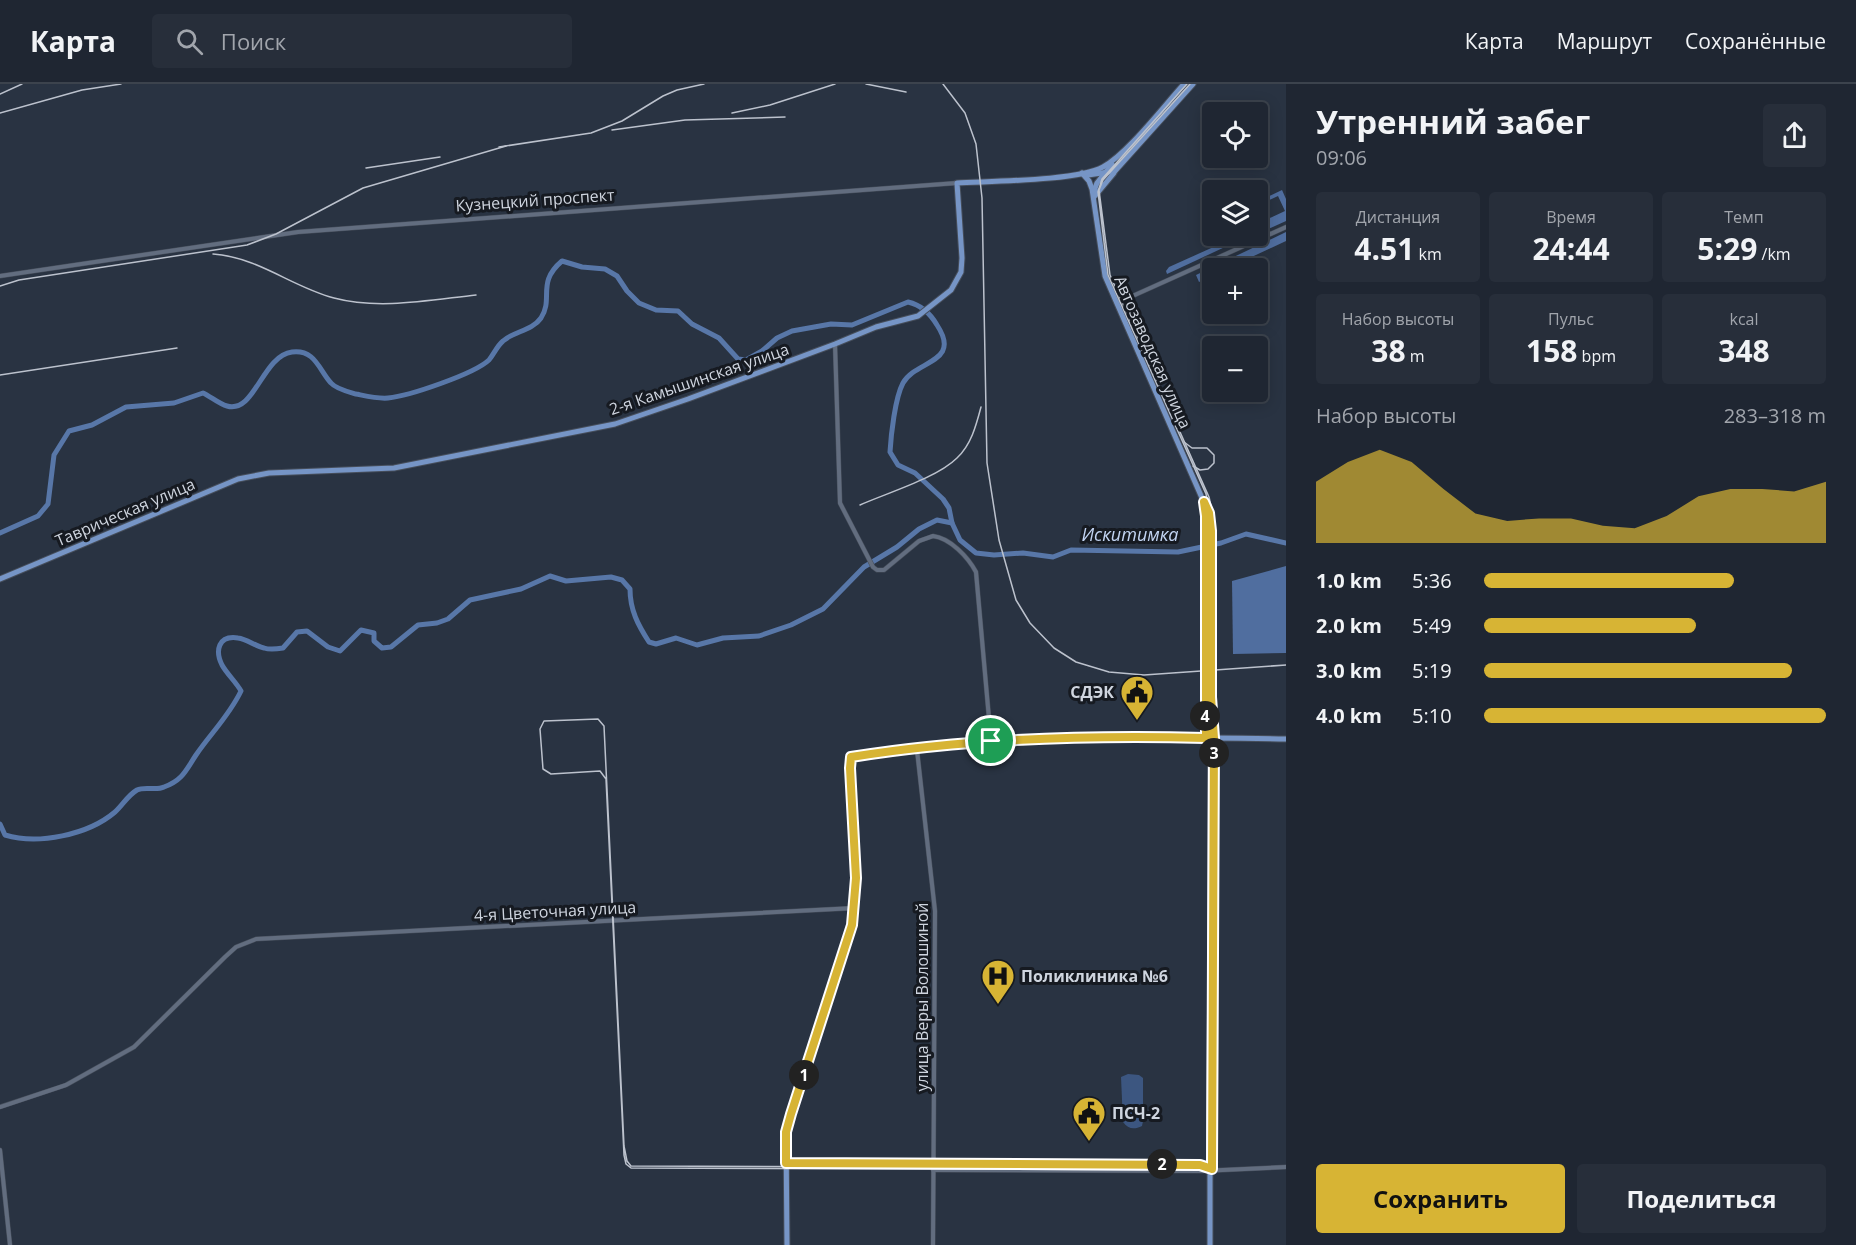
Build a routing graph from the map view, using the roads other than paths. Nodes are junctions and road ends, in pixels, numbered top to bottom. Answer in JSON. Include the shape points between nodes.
{"nodes":[{"id":1,"x":1184,"y":84,"type":"edge"},
{"id":2,"x":1193,"y":84,"type":"edge"},
{"id":3,"x":1118,"y":156,"type":"junction"},
{"id":4,"x":1114,"y":171,"type":"junction"},
{"id":5,"x":1083,"y":174,"type":"junction"},
{"id":6,"x":1104,"y":174,"type":"junction"},
{"id":7,"x":957,"y":183,"type":"junction"},
{"id":8,"x":1094,"y":196,"type":"junction"},
{"id":9,"x":1286,"y":227,"type":"edge"},
{"id":10,"x":0,"y":276,"type":"edge"},
{"id":11,"x":1117,"y":303,"type":"junction"},
{"id":12,"x":835,"y":344,"type":"junction"},
{"id":13,"x":262,"y":474,"type":"joint"},
{"id":14,"x":0,"y":579,"type":"edge"},
{"id":15,"x":1208,"y":676,"type":"junction"},
{"id":16,"x":1206,"y":738,"type":"junction"},
{"id":17,"x":1214,"y":738,"type":"junction"},
{"id":18,"x":1286,"y":739,"type":"edge"},
{"id":19,"x":991,"y":741,"type":"junction"},
{"id":20,"x":917,"y":750,"type":"junction"},
{"id":21,"x":855,"y":908,"type":"junction"},
{"id":22,"x":0,"y":1107,"type":"edge"},
{"id":23,"x":0,"y":1150,"type":"edge"},
{"id":24,"x":786,"y":1163,"type":"junction"},
{"id":25,"x":933,"y":1163,"type":"junction"},
{"id":26,"x":1286,"y":1167,"type":"edge"},
{"id":27,"x":1212,"y":1169,"type":"junction"},
{"id":28,"x":933,"y":1170,"type":"junction"},
{"id":29,"x":10,"y":1245,"type":"edge"},
{"id":30,"x":787,"y":1245,"type":"edge"},
{"id":31,"x":933,"y":1245,"type":"edge"},
{"id":32,"x":1210,"y":1245,"type":"edge"}],
"edges":[{"from":1,"to":3,"type":"main road","name":"Кузнецкий проспект"},
{"from":2,"to":4,"type":"main road"},
{"from":3,"to":5,"type":"main road","name":"Кузнецкий проспект","via":[[1098,170]]},
{"from":3,"to":6,"type":"main road"},
{"from":4,"to":6,"type":"main road","name":"Кузнецкий проспект"},
{"from":4,"to":8,"type":"main road"},
{"from":5,"to":6,"type":"main road","name":"Кузнецкий проспект"},
{"from":5,"to":7,"type":"main road","name":"Кузнецкий проспект"},
{"from":5,"to":8,"type":"main road","name":"Автозаводская улица"},
{"from":6,"to":8,"type":"main road","via":[[1095,186]]},
{"from":7,"to":10,"type":"street","name":"Кузнецкий проспект","via":[[294,232]]},
{"from":7,"to":12,"type":"main road","name":"2-я Камышинская улица","via":[[962,258],[951,290],[918,316],[876,327]]},
{"from":8,"to":11,"type":"main road","name":"Автозаводская улица","via":[[1102,265]]},
{"from":9,"to":11,"type":"street"},
{"from":11,"to":15,"type":"main road","name":"Автозаводская улица","bridge":true,"via":[[1204,502],[1208,531]]},
{"from":12,"to":13,"type":"main road","name":"2-я Камышинская улица","via":[[615,424],[394,468]]},
{"from":12,"to":19,"type":"street","via":[[840,503],[873,567],[879,571],[919,541],[933,536],[945,540],[970,561],[976,572]]},
{"from":13,"to":14,"type":"main road","name":"Таврическая улица","via":[[238,479]]},
{"from":15,"to":16,"type":"main road","name":"Автозаводская улица"},
{"from":15,"to":17,"type":"main road"},
{"from":16,"to":17,"type":"main road"},
{"from":16,"to":19,"type":"main road","via":[[1057,737]]},
{"from":17,"to":18,"type":"main road"},
{"from":17,"to":27,"type":"main road"},
{"from":19,"to":20,"type":"main road"},
{"from":20,"to":21,"type":"main road","via":[[851,757]]},
{"from":20,"to":25,"type":"street","name":"улица Веры Волошиной","via":[[935,911]]},
{"from":21,"to":22,"type":"street","name":"4-я Цветочная улица","via":[[256,939],[236,947],[134,1047],[66,1085]]},
{"from":21,"to":24,"type":"main road","via":[[786,1132]]},
{"from":23,"to":29,"type":"street"},
{"from":24,"to":25,"type":"street"},
{"from":24,"to":30,"type":"main road"},
{"from":25,"to":27,"type":"street","via":[[1178,1164]]},
{"from":25,"to":28,"type":"street","name":"улица Веры Волошиной"},
{"from":26,"to":27,"type":"street"},
{"from":27,"to":28,"type":"street"},
{"from":27,"to":32,"type":"main road"},
{"from":28,"to":31,"type":"street","name":"улица Веры Волошиной"}]}
